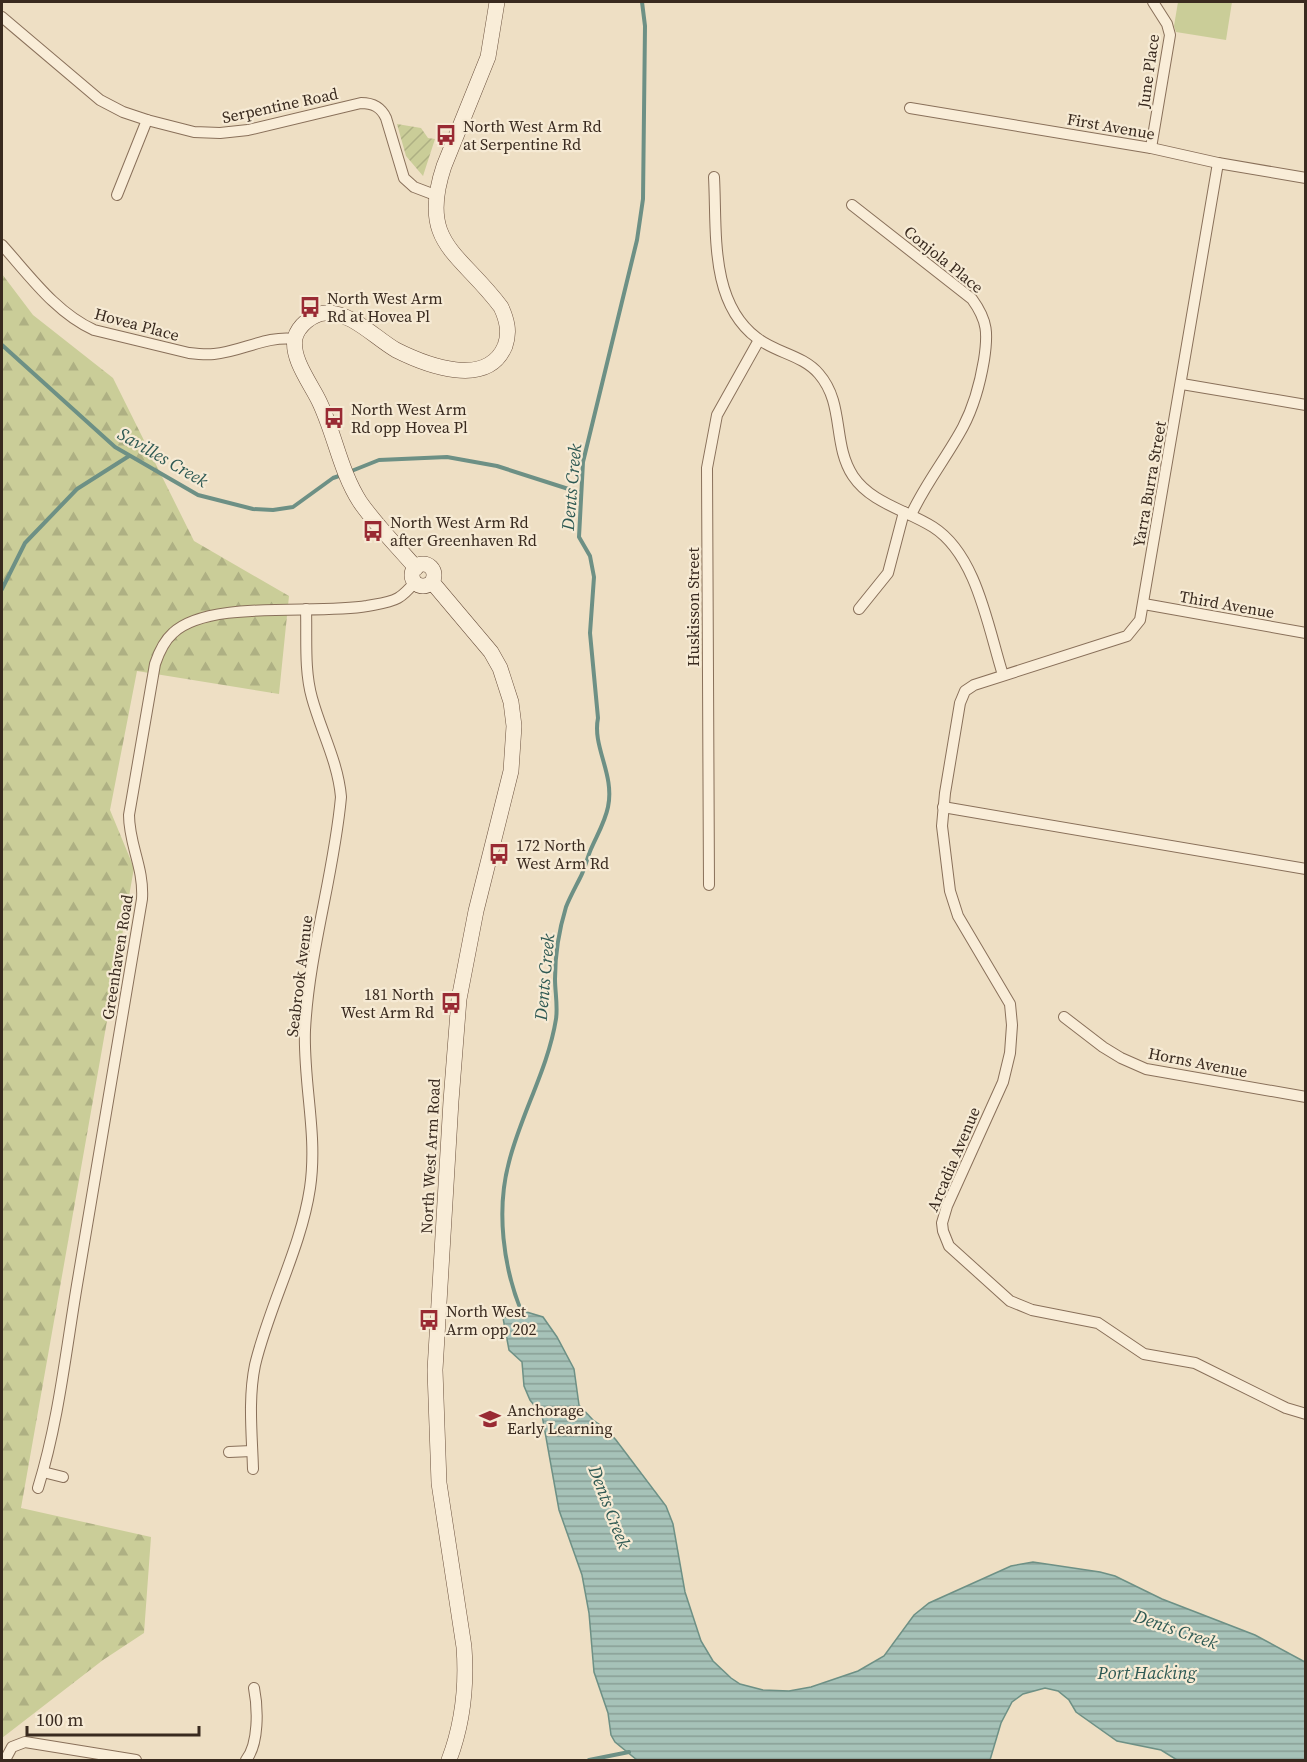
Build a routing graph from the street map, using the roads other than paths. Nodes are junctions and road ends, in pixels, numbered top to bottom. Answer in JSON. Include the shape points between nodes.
{"nodes":[{"id":1,"x":497,"y":2,"type":"edge"},
{"id":2,"x":1153,"y":2,"type":"edge"},
{"id":3,"x":2,"y":17,"type":"edge"},
{"id":4,"x":910,"y":108,"type":"dead end"},
{"id":5,"x":147,"y":120,"type":"junction"},
{"id":6,"x":1151,"y":148,"type":"junction"},
{"id":7,"x":1218,"y":162,"type":"junction"},
{"id":8,"x":714,"y":177,"type":"dead end"},
{"id":9,"x":1305,"y":178,"type":"edge"},
{"id":10,"x":117,"y":195,"type":"dead end"},
{"id":11,"x":435,"y":195,"type":"junction"},
{"id":12,"x":852,"y":205,"type":"dead end"},
{"id":13,"x":2,"y":245,"type":"edge"},
{"id":14,"x":295,"y":339,"type":"junction"},
{"id":15,"x":759,"y":340,"type":"junction"},
{"id":16,"x":1182,"y":384,"type":"junction"},
{"id":17,"x":1305,"y":405,"type":"edge"},
{"id":18,"x":908,"y":514,"type":"junction"},
{"id":19,"x":415,"y":575,"type":"junction"},
{"id":20,"x":1144,"y":604,"type":"junction"},
{"id":21,"x":306,"y":609,"type":"junction"},
{"id":22,"x":858,"y":609,"type":"dead end"},
{"id":23,"x":1305,"y":633,"type":"edge"},
{"id":24,"x":1003,"y":675,"type":"junction"},
{"id":25,"x":965,"y":691,"type":"joint"},
{"id":26,"x":943,"y":807,"type":"junction"},
{"id":27,"x":1305,"y":869,"type":"edge"},
{"id":28,"x":709,"y":885,"type":"dead end"},
{"id":29,"x":1064,"y":1017,"type":"dead end"},
{"id":30,"x":1305,"y":1097,"type":"edge"},
{"id":31,"x":1305,"y":1414,"type":"edge"},
{"id":32,"x":252,"y":1451,"type":"junction"},
{"id":33,"x":229,"y":1452,"type":"dead end"},
{"id":34,"x":253,"y":1469,"type":"dead end"},
{"id":35,"x":43,"y":1472,"type":"junction"},
{"id":36,"x":63,"y":1477,"type":"dead end"},
{"id":37,"x":38,"y":1488,"type":"dead end"},
{"id":38,"x":254,"y":1688,"type":"dead end"},
{"id":39,"x":5,"y":1761,"type":"edge"},
{"id":40,"x":136,"y":1761,"type":"edge"},
{"id":41,"x":246,"y":1761,"type":"edge"},
{"id":42,"x":449,"y":1761,"type":"edge"}],
"edges":[{"from":1,"to":11,"type":"street","via":[[488,57]]},
{"from":2,"to":6,"type":"street","name":"June Place","via":[[1170,35]]},
{"from":3,"to":5,"type":"street","name":"Serpentine Road","via":[[100,100]]},
{"from":4,"to":6,"type":"street","name":"First Avenue"},
{"from":5,"to":10,"type":"street"},
{"from":5,"to":11,"type":"street","name":"Serpentine Road","via":[[220,134],[361,104],[374,105],[386,118],[404,178],[414,187]]},
{"from":6,"to":7,"type":"street","name":"First Avenue"},
{"from":7,"to":9,"type":"street","name":"First Avenue"},
{"from":7,"to":16,"type":"street","name":"Yarra Burra Street"},
{"from":8,"to":15,"type":"street","via":[[723,288],[739,320]]},
{"from":11,"to":14,"type":"street","via":[[435,217],[443,239],[506,316],[508,333],[499,356],[481,368],[459,372],[410,356],[352,321],[328,313],[318,314],[304,324]]},
{"from":12,"to":18,"type":"street","name":"Conjola Place","via":[[972,299],[986,326],[982,373],[972,407],[960,433]]},
{"from":13,"to":14,"type":"street","name":"Hovea Place","via":[[59,306],[94,330],[202,354]]},
{"from":14,"to":19,"type":"street","via":[[297,357],[320,403],[350,483]]},
{"from":15,"to":18,"type":"street","via":[[798,358],[819,374],[835,401],[841,448],[850,471],[870,493]]},
{"from":15,"to":28,"type":"street","name":"Huskisson Street","via":[[717,415],[707,468]]},
{"from":16,"to":17,"type":"street"},
{"from":16,"to":20,"type":"street","name":"Yarra Burra Street"},
{"from":18,"to":22,"type":"street","name":"Conjola Place","via":[[888,573]]},
{"from":18,"to":24,"type":"street","via":[[946,537],[971,572]]},
{"from":19,"to":21,"type":"street","name":"Greenhaven Road","via":[[397,598],[385,603]]},
{"from":19,"to":42,"type":"street","name":"North West Arm Road","via":[[423,565],[430,568],[432,582],[486,646],[500,668],[514,726],[511,771],[463,973],[451,1101],[435,1399],[439,1483],[466,1670],[462,1717]]},
{"from":20,"to":23,"type":"street","name":"Third Avenue"},
{"from":20,"to":24,"type":"street","name":"Yarra Burra Street","via":[[1140,620],[1126,636]]},
{"from":21,"to":32,"type":"street","name":"Seabrook Avenue","via":[[310,691],[337,771],[341,797],[305,1028],[306,1080],[314,1143],[311,1180],[307,1205],[255,1365]]},
{"from":21,"to":35,"type":"street","name":"Greenhaven Road","via":[[203,616],[173,632],[154,664],[129,815],[143,879],[142,898],[58,1412]]},
{"from":24,"to":25,"type":"street","name":"Yarra Burra Street"},
{"from":25,"to":26,"type":"street","name":"Arcadia Avenue"},
{"from":26,"to":27,"type":"street"},
{"from":26,"to":31,"type":"street","name":"Arcadia Avenue","via":[[943,842],[953,905],[1010,1004],[1012,1025],[1003,1082],[944,1215],[943,1231],[949,1246],[1001,1295],[1019,1306],[1098,1323],[1144,1354],[1195,1363]]},
{"from":29,"to":30,"type":"street","name":"Horns Avenue","via":[[1102,1047],[1146,1069]]},
{"from":32,"to":33,"type":"street"},
{"from":32,"to":34,"type":"street","name":"Seabrook Avenue"},
{"from":35,"to":36,"type":"street"},
{"from":35,"to":37,"type":"street","name":"Greenhaven Road"},
{"from":38,"to":41,"type":"street","via":[[257,1716]]},
{"from":39,"to":40,"type":"street","via":[[12,1747],[20,1742]]}]}
